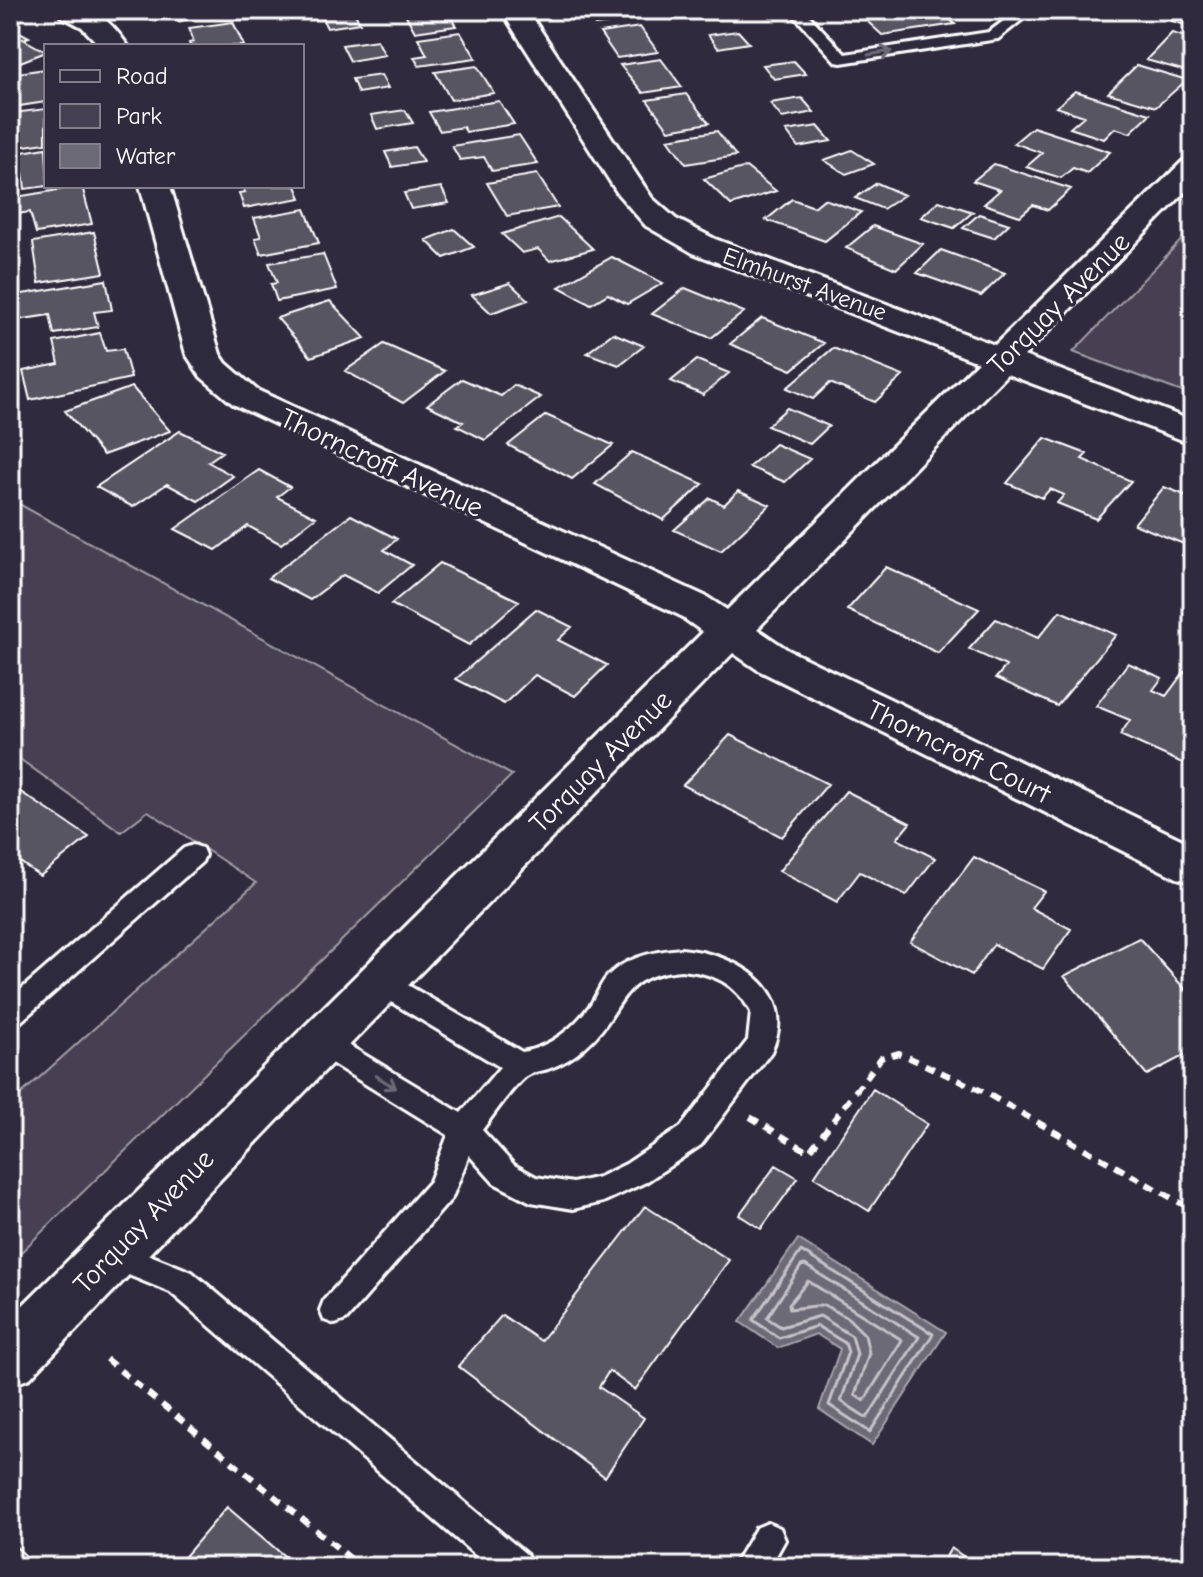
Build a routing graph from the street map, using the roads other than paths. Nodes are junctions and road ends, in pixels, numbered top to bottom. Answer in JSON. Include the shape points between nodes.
{"nodes":[{"id":1,"x":70,"y":10,"type":"edge"},
{"id":2,"x":514,"y":10,"type":"edge"},
{"id":3,"x":796,"y":10,"type":"edge"},
{"id":4,"x":1027,"y":10,"type":"edge"},
{"id":5,"x":113,"y":44,"type":"edge"},
{"id":6,"x":1193,"y":167,"type":"edge"},
{"id":7,"x":156,"y":188,"type":"edge"},
{"id":8,"x":1003,"y":359,"type":"junction"},
{"id":9,"x":1193,"y":433,"type":"edge"},
{"id":10,"x":729,"y":631,"type":"junction"},
{"id":11,"x":193,"y":855,"type":"dead end"},
{"id":12,"x":1193,"y":865,"type":"edge"},
{"id":13,"x":380,"y":982,"type":"junction"},
{"id":14,"x":10,"y":1015,"type":"edge"},
{"id":15,"x":320,"y":1042,"type":"junction"},
{"id":16,"x":519,"y":1064,"type":"junction"},
{"id":17,"x":464,"y":1130,"type":"junction"},
{"id":18,"x":110,"y":1253,"type":"junction"},
{"id":19,"x":335,"y":1310,"type":"dead end"},
{"id":20,"x":10,"y":1358,"type":"edge"},
{"id":21,"x":515,"y":1567,"type":"edge"}],
"edges":[{"from":1,"to":5,"type":"street","via":[[91,21]]},
{"from":2,"to":8,"type":"street","name":"Elmhurst Avenue","via":[[649,216],[704,246]]},
{"from":3,"to":4,"type":"lane","one_way":true,"via":[[841,59],[993,36]]},
{"from":6,"to":8,"type":"street","name":"Torquay Avenue"},
{"from":7,"to":10,"type":"street","name":"Thorncroft Avenue","via":[[203,354],[228,384],[268,410],[693,606]]},
{"from":8,"to":9,"type":"street","name":"Elmhurst Avenue"},
{"from":8,"to":10,"type":"street","name":"Torquay Avenue"},
{"from":10,"to":12,"type":"street","name":"Thorncroft Court","via":[[773,660]]},
{"from":10,"to":13,"type":"street","name":"Torquay Avenue"},
{"from":11,"to":14,"type":"lane"},
{"from":13,"to":15,"type":"street","name":"Torquay Avenue"},
{"from":13,"to":16,"type":"lane"},
{"from":15,"to":17,"type":"lane","one_way":true},
{"from":15,"to":18,"type":"street","name":"Torquay Avenue"},
{"from":16,"to":17,"type":"lane"},
{"from":16,"to":17,"type":"lane","via":[[555,1054],[579,1037],[618,983],[652,963],[683,959],[723,968],[745,981],[765,1011],[761,1044],[691,1136],[603,1189],[573,1196],[531,1189],[504,1174]]},
{"from":17,"to":19,"type":"lane","via":[[442,1189]]},
{"from":18,"to":20,"type":"street","name":"Torquay Avenue"},
{"from":18,"to":21,"type":"lane","via":[[181,1282]]}]}
